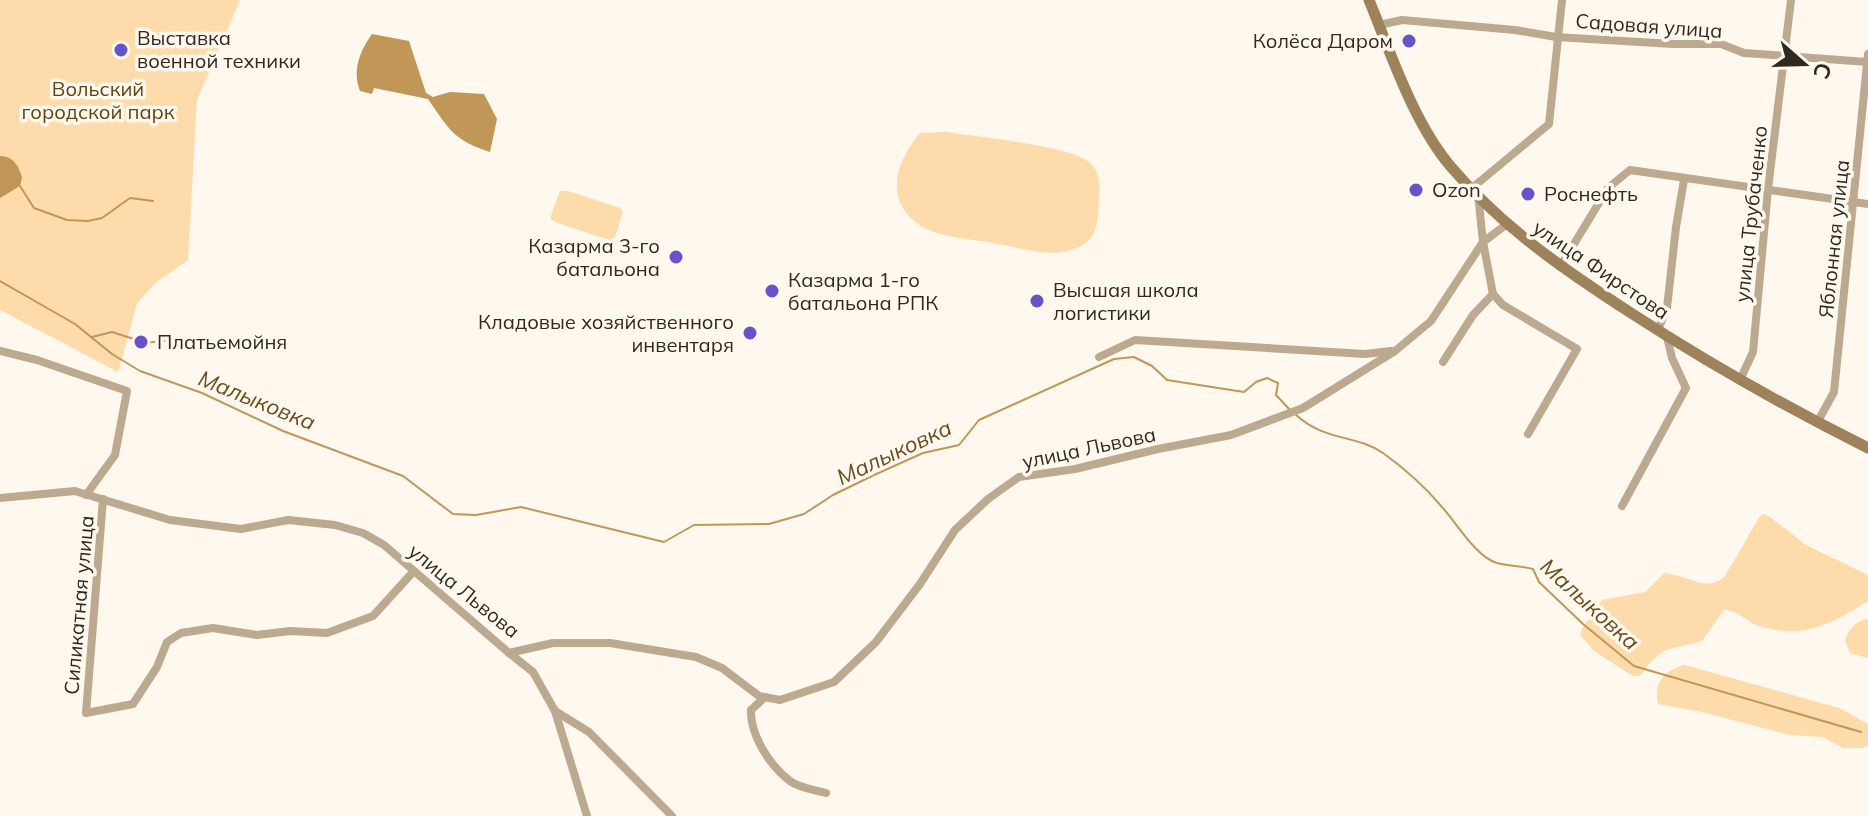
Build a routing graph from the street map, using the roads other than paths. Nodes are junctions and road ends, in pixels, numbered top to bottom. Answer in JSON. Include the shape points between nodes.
{"nodes":[{"id":1,"x":1369,"y":0,"type":"edge"},
{"id":2,"x":1562,"y":0,"type":"edge"},
{"id":3,"x":1791,"y":0,"type":"edge"},
{"id":4,"x":1379,"y":25,"type":"junction"},
{"id":5,"x":1556,"y":37,"type":"junction"},
{"id":6,"x":1868,"y":54,"type":"edge"},
{"id":7,"x":1786,"y":55,"type":"junction"},
{"id":8,"x":1868,"y":62,"type":"edge"},
{"id":9,"x":1684,"y":180,"type":"junction"},
{"id":10,"x":1768,"y":189,"type":"junction"},
{"id":11,"x":1475,"y":191,"type":"junction"},
{"id":12,"x":1855,"y":203,"type":"junction"},
{"id":13,"x":1868,"y":204,"type":"edge"},
{"id":14,"x":1507,"y":224,"type":"junction"},
{"id":15,"x":1483,"y":242,"type":"junction"},
{"id":16,"x":1560,"y":267,"type":"junction"},
{"id":17,"x":1493,"y":294,"type":"junction"},
{"id":18,"x":1662,"y":334,"type":"junction"},
{"id":19,"x":0,"y":351,"type":"edge"},
{"id":20,"x":1395,"y":351,"type":"junction"},
{"id":21,"x":1099,"y":357,"type":"dead end"},
{"id":22,"x":1443,"y":362,"type":"dead end"},
{"id":23,"x":1740,"y":380,"type":"junction"},
{"id":24,"x":1817,"y":423,"type":"junction"},
{"id":25,"x":1528,"y":434,"type":"dead end"},
{"id":26,"x":1868,"y":448,"type":"edge"},
{"id":27,"x":86,"y":495,"type":"junction"},
{"id":28,"x":0,"y":498,"type":"edge"},
{"id":29,"x":103,"y":499,"type":"junction"},
{"id":30,"x":1622,"y":506,"type":"dead end"},
{"id":31,"x":413,"y":572,"type":"junction"},
{"id":32,"x":509,"y":653,"type":"junction"},
{"id":33,"x":765,"y":697,"type":"junction"},
{"id":34,"x":555,"y":711,"type":"junction"},
{"id":35,"x":826,"y":793,"type":"dead end"},
{"id":36,"x":587,"y":816,"type":"edge"},
{"id":37,"x":672,"y":816,"type":"edge"}],
"edges":[{"from":1,"to":4,"type":"main road","name":"улица Фирстова"},
{"from":2,"to":5,"type":"street"},
{"from":3,"to":7,"type":"street","name":"улица Трубаченко"},
{"from":4,"to":5,"type":"street","name":"Садовая улица","via":[[1402,20]]},
{"from":4,"to":11,"type":"main road","name":"улица Фирстова","via":[[1423,122],[1451,168]]},
{"from":5,"to":7,"type":"street","name":"Садовая улица","via":[[1721,44],[1744,53]]},
{"from":5,"to":11,"type":"street","via":[[1549,124]]},
{"from":6,"to":8,"type":"street","name":"Яблонная улица"},
{"from":7,"to":8,"type":"street","name":"Садовая улица"},
{"from":7,"to":10,"type":"street","name":"улица Трубаченко"},
{"from":8,"to":12,"type":"street","name":"Яблонная улица"},
{"from":9,"to":10,"type":"street"},
{"from":9,"to":16,"type":"street","via":[[1630,170],[1608,188]]},
{"from":9,"to":18,"type":"street"},
{"from":10,"to":12,"type":"street"},
{"from":10,"to":23,"type":"street","name":"улица Трубаченко","via":[[1753,352]]},
{"from":11,"to":14,"type":"main road","name":"улица Фирстова"},
{"from":11,"to":15,"type":"street"},
{"from":12,"to":13,"type":"street"},
{"from":12,"to":24,"type":"street","name":"Яблонная улица","via":[[1834,392]]},
{"from":14,"to":15,"type":"street","name":"улица Львова"},
{"from":14,"to":16,"type":"main road","name":"улица Фирстова"},
{"from":15,"to":17,"type":"street"},
{"from":15,"to":20,"type":"street","name":"улица Львова","via":[[1431,321]]},
{"from":16,"to":18,"type":"main road","name":"улица Фирстова"},
{"from":17,"to":22,"type":"street"},
{"from":17,"to":25,"type":"street","via":[[1577,349]]},
{"from":18,"to":23,"type":"main road","name":"улица Фирстова"},
{"from":18,"to":30,"type":"street","via":[[1686,388]]},
{"from":19,"to":27,"type":"street","name":"Силикатная улица","via":[[127,391],[115,455]]},
{"from":20,"to":21,"type":"street","via":[[1365,354],[1135,340]]},
{"from":20,"to":33,"type":"street","name":"улица Львова","via":[[1303,408],[1231,435],[1019,477],[955,530],[876,642],[834,682],[780,700]]},
{"from":23,"to":24,"type":"main road","name":"улица Фирстова"},
{"from":24,"to":26,"type":"main road","name":"улица Фирстова"},
{"from":27,"to":28,"type":"street","name":"улица Львова","via":[[75,491]]},
{"from":27,"to":29,"type":"street","name":"улица Львова"},
{"from":29,"to":31,"type":"street","name":"улица Львова","via":[[170,520],[241,529],[288,520],[335,525],[384,545]]},
{"from":29,"to":31,"type":"street","name":"Силикатная улица","via":[[86,713],[133,704],[167,642],[181,633],[213,628],[257,635],[327,633],[373,616]]},
{"from":31,"to":32,"type":"street","name":"улица Львова"},
{"from":32,"to":33,"type":"street","name":"улица Львова","via":[[553,643],[610,643],[696,657]]},
{"from":32,"to":34,"type":"street","via":[[533,672]]},
{"from":33,"to":35,"type":"street","via":[[751,710],[751,720],[766,756],[791,783]]},
{"from":34,"to":36,"type":"street"},
{"from":34,"to":37,"type":"street","via":[[589,732]]}]}
